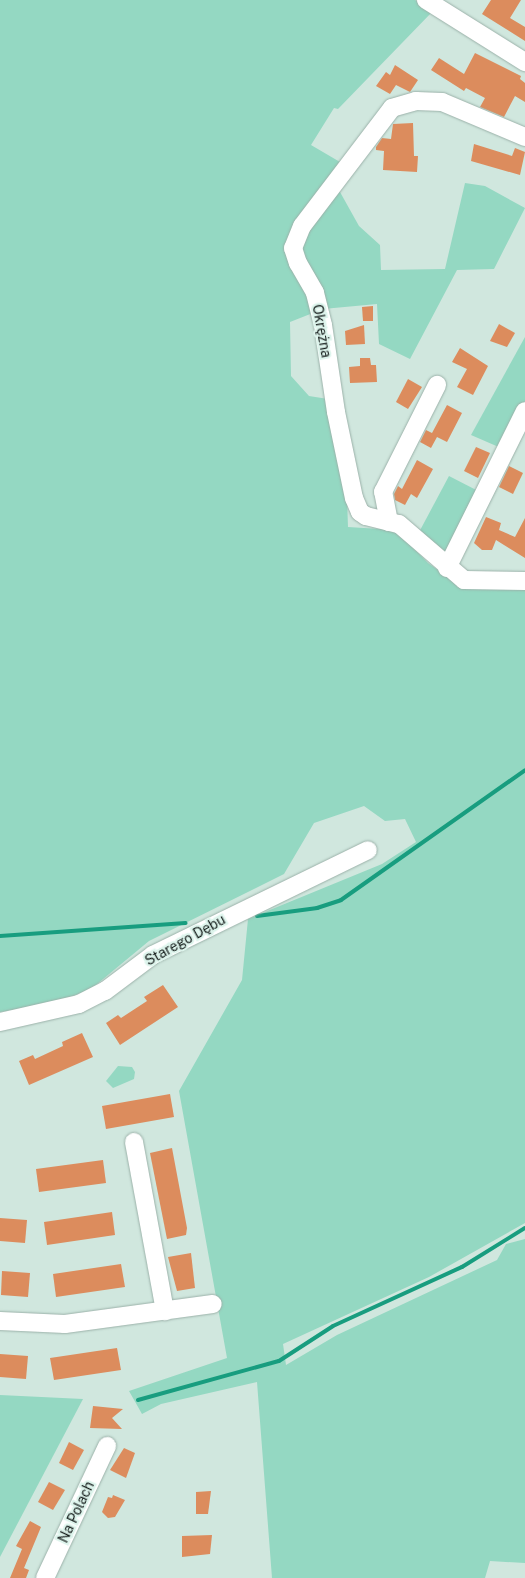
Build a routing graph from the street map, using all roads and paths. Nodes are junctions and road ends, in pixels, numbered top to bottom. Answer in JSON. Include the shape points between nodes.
{"nodes":[{"id":1,"x":426,"y":0,"type":"edge"},
{"id":2,"x":525,"y":62,"type":"edge"},
{"id":3,"x":525,"y":136,"type":"edge"},
{"id":4,"x":437,"y":385,"type":"dead end"},
{"id":5,"x":525,"y":411,"type":"edge"},
{"id":6,"x":389,"y":522,"type":"junction"},
{"id":7,"x":447,"y":568,"type":"junction"},
{"id":8,"x":525,"y":581,"type":"edge"},
{"id":9,"x":368,"y":850,"type":"dead end"},
{"id":10,"x":0,"y":1022,"type":"edge"},
{"id":11,"x":134,"y":1142,"type":"dead end"},
{"id":12,"x":214,"y":1304,"type":"dead end"},
{"id":13,"x":165,"y":1311,"type":"junction"},
{"id":14,"x":0,"y":1321,"type":"edge"},
{"id":15,"x":107,"y":1446,"type":"dead end"},
{"id":16,"x":45,"y":1578,"type":"edge"}],
"edges":[{"from":1,"to":2,"type":"street"},
{"from":3,"to":6,"type":"street","name":"Okrężna","via":[[442,102],[416,101],[392,108],[302,226],[293,248],[315,292],[354,498],[366,516]]},
{"from":4,"to":6,"type":"street","via":[[404,444],[383,492]]},
{"from":5,"to":7,"type":"street"},
{"from":6,"to":7,"type":"street","name":"Okrężna","via":[[407,530]]},
{"from":7,"to":8,"type":"street","name":"Okrężna","via":[[464,580]]},
{"from":9,"to":10,"type":"street","name":"Starego Dębu","via":[[153,955],[104,991],[79,1004]]},
{"from":11,"to":13,"type":"street"},
{"from":12,"to":13,"type":"street"},
{"from":13,"to":14,"type":"street","via":[[65,1324]]},
{"from":15,"to":16,"type":"street","name":"Na Polach"}]}
